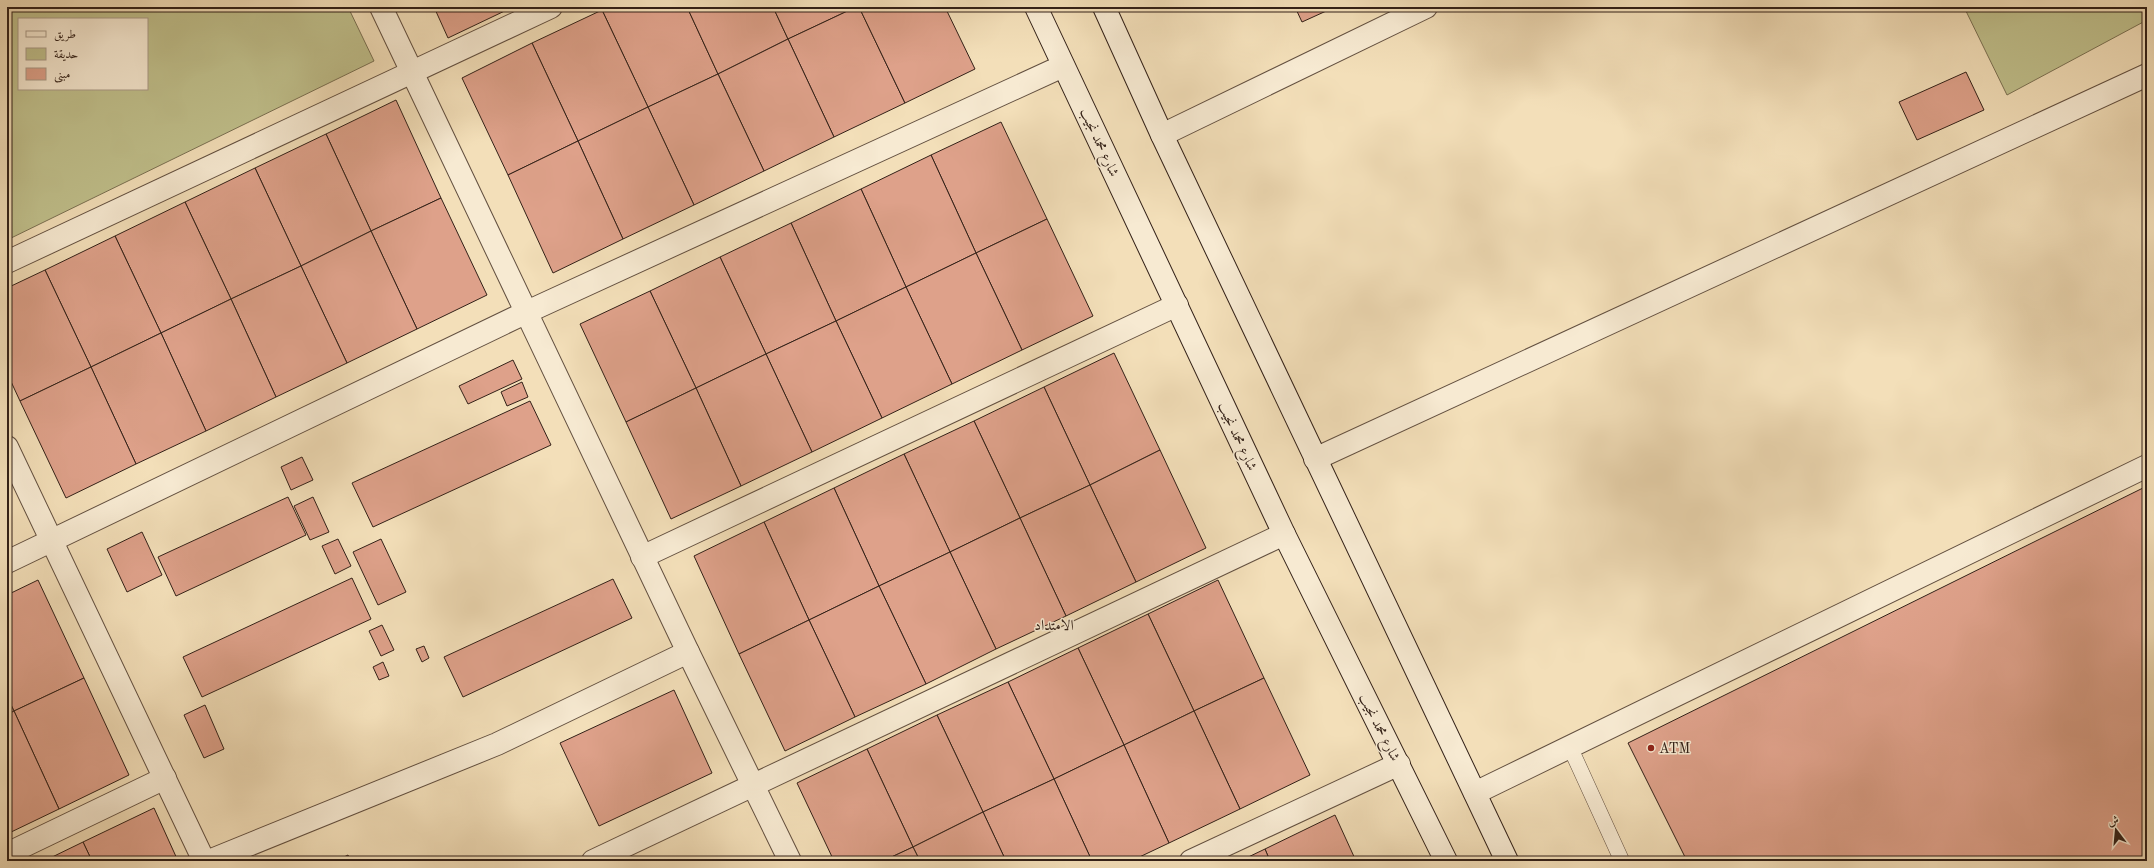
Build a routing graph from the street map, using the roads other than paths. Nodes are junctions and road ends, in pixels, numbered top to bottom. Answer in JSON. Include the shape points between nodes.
{"nodes":[{"id":1,"x":381,"y":7,"type":"edge"},
{"id":2,"x":551,"y":7,"type":"edge"},
{"id":3,"x":1036,"y":7,"type":"edge"},
{"id":4,"x":1104,"y":7,"type":"edge"},
{"id":5,"x":1426,"y":7,"type":"edge"},
{"id":6,"x":1063,"y":66,"type":"junction"},
{"id":7,"x":411,"y":72,"type":"junction"},
{"id":8,"x":2147,"y":75,"type":"edge"},
{"id":9,"x":1162,"y":135,"type":"junction"},
{"id":10,"x":7,"y":262,"type":"edge"},
{"id":11,"x":1177,"y":305,"type":"junction"},
{"id":12,"x":527,"y":312,"type":"junction"},
{"id":13,"x":7,"y":447,"type":"edge"},
{"id":14,"x":1315,"y":458,"type":"junction"},
{"id":15,"x":2147,"y":466,"type":"edge"},
{"id":16,"x":1284,"y":534,"type":"junction"},
{"id":17,"x":52,"y":542,"type":"junction"},
{"id":18,"x":642,"y":557,"type":"junction"},
{"id":19,"x":7,"y":562,"type":"edge"},
{"id":20,"x":688,"y":652,"type":"junction"},
{"id":21,"x":1570,"y":746,"type":"junction"},
{"id":22,"x":1399,"y":764,"type":"junction"},
{"id":23,"x":165,"y":778,"type":"junction"},
{"id":24,"x":752,"y":785,"type":"junction"},
{"id":25,"x":1475,"y":793,"type":"junction"},
{"id":26,"x":7,"y":854,"type":"edge"},
{"id":27,"x":204,"y":861,"type":"edge"},
{"id":28,"x":209,"y":861,"type":"edge"},
{"id":29,"x":593,"y":861,"type":"edge"},
{"id":30,"x":790,"y":861,"type":"edge"},
{"id":31,"x":1191,"y":861,"type":"edge"},
{"id":32,"x":1446,"y":861,"type":"edge"},
{"id":33,"x":1507,"y":861,"type":"edge"},
{"id":34,"x":1622,"y":861,"type":"edge"}],
"edges":[{"from":1,"to":7,"type":"street"},
{"from":2,"to":7,"type":"street"},
{"from":3,"to":6,"type":"street","name":"شارع محمد نجيب"},
{"from":4,"to":9,"type":"street"},
{"from":5,"to":9,"type":"street"},
{"from":6,"to":11,"type":"street","name":"شارع محمد نجيب"},
{"from":6,"to":12,"type":"street"},
{"from":7,"to":10,"type":"street"},
{"from":7,"to":12,"type":"street"},
{"from":8,"to":14,"type":"street"},
{"from":9,"to":14,"type":"street"},
{"from":11,"to":16,"type":"street","name":"شارع محمد نجيب"},
{"from":11,"to":18,"type":"street"},
{"from":12,"to":17,"type":"street"},
{"from":12,"to":18,"type":"street"},
{"from":13,"to":17,"type":"street"},
{"from":14,"to":25,"type":"street"},
{"from":15,"to":21,"type":"street"},
{"from":16,"to":22,"type":"street","name":"شارع محمد نجيب"},
{"from":16,"to":24,"type":"street"},
{"from":17,"to":19,"type":"street"},
{"from":17,"to":23,"type":"street"},
{"from":18,"to":20,"type":"street"},
{"from":20,"to":24,"type":"street"},
{"from":20,"to":28,"type":"street","via":[[497,744]]},
{"from":21,"to":25,"type":"street"},
{"from":21,"to":34,"type":"lane"},
{"from":22,"to":31,"type":"street"},
{"from":22,"to":32,"type":"street","name":"شارع محمد نجيب"},
{"from":23,"to":26,"type":"street"},
{"from":23,"to":27,"type":"street"},
{"from":24,"to":29,"type":"street"},
{"from":24,"to":30,"type":"street"},
{"from":25,"to":33,"type":"street"}]}
